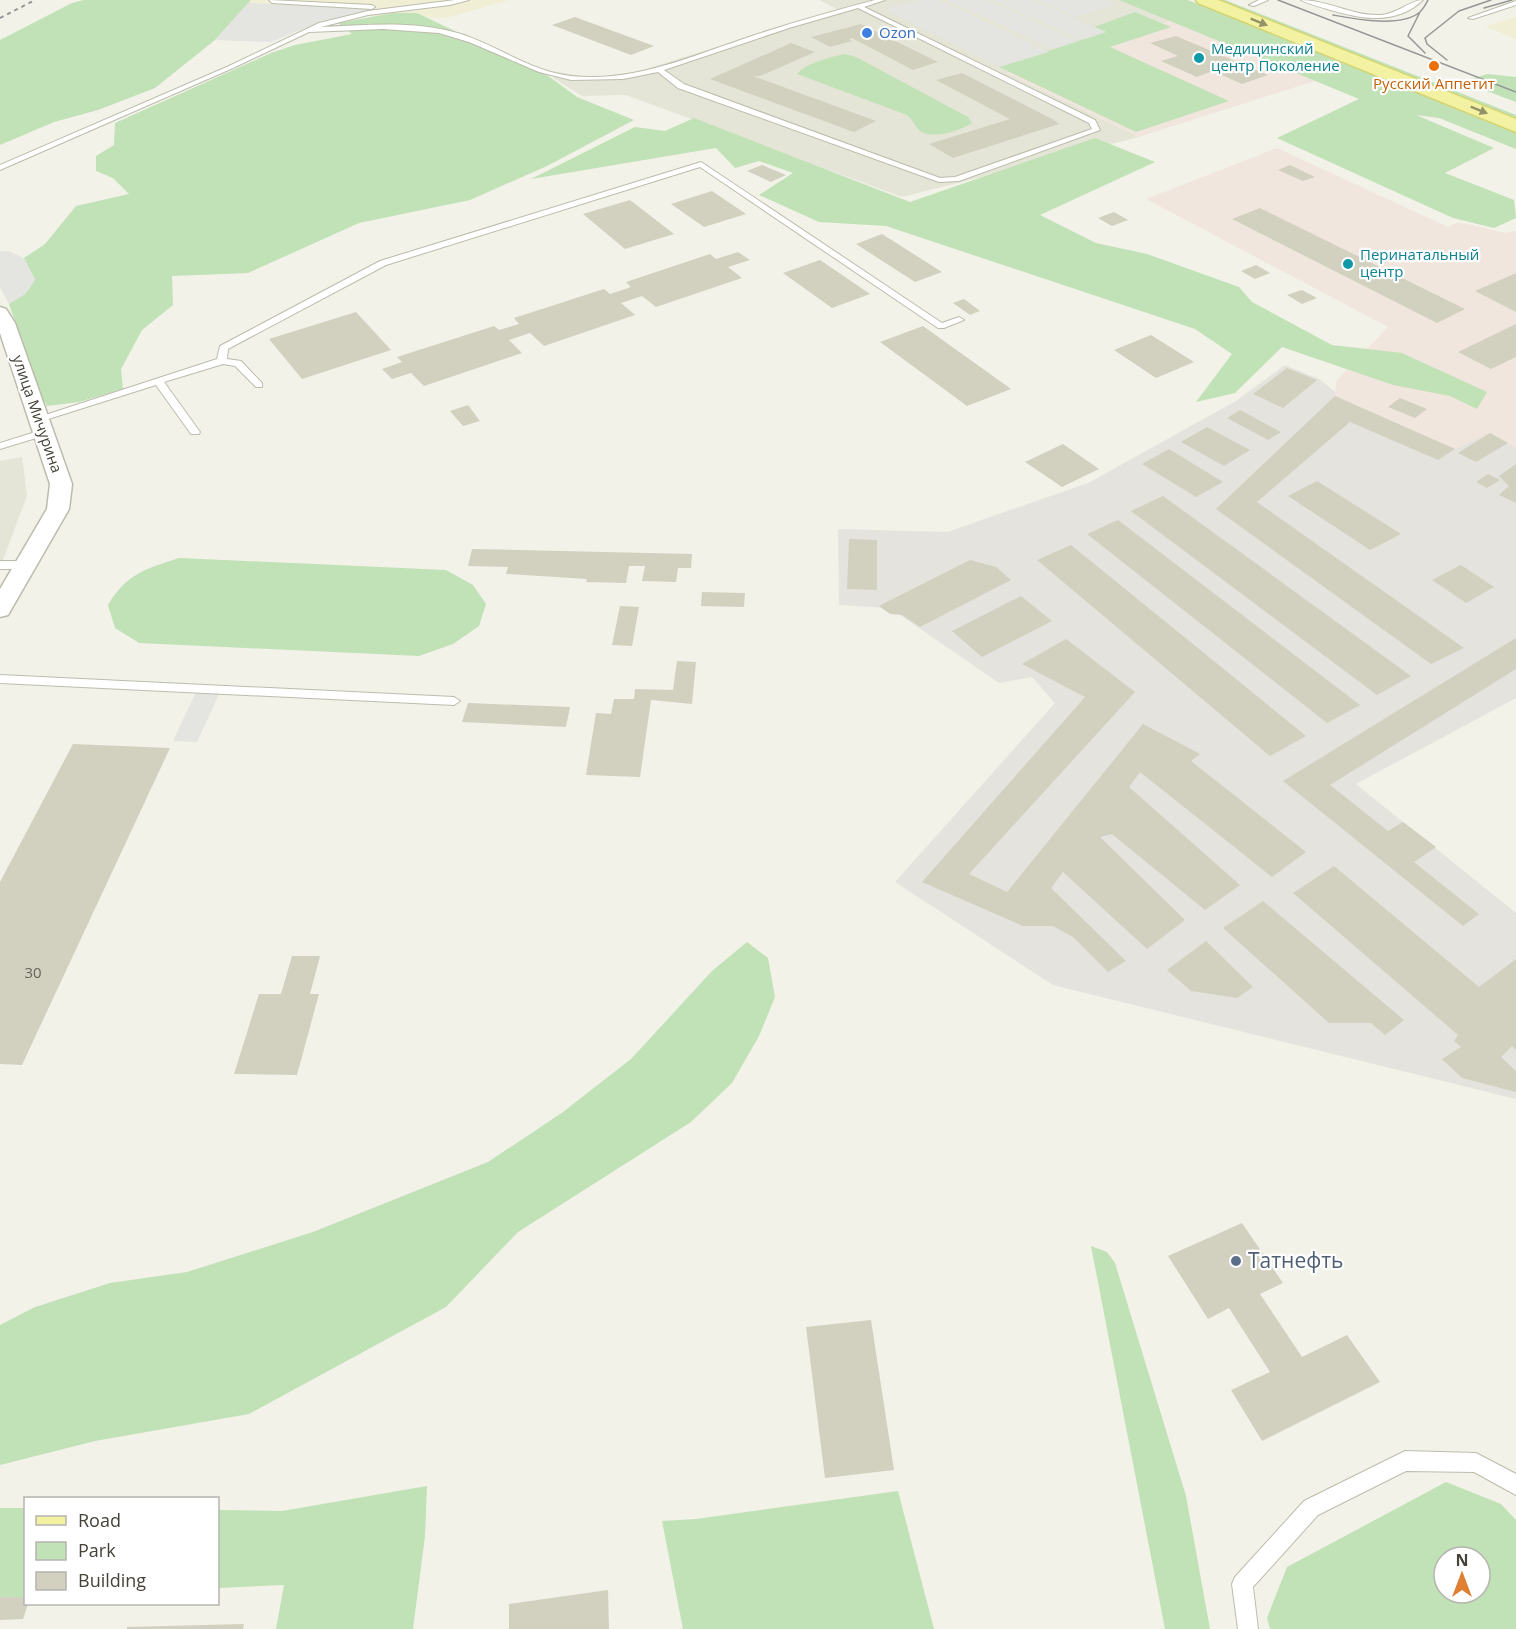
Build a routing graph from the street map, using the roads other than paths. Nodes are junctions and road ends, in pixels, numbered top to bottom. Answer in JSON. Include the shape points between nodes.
{"nodes":[{"id":1,"x":274,"y":0,"type":"edge"},
{"id":2,"x":466,"y":0,"type":"edge"},
{"id":3,"x":842,"y":0,"type":"edge"},
{"id":4,"x":882,"y":0,"type":"edge"},
{"id":5,"x":1204,"y":0,"type":"edge"},
{"id":6,"x":1304,"y":0,"type":"edge"},
{"id":7,"x":1420,"y":0,"type":"edge"},
{"id":8,"x":1252,"y":2,"type":"edge"},
{"id":9,"x":1516,"y":3,"type":"edge"},
{"id":10,"x":857,"y":7,"type":"junction"},
{"id":11,"x":401,"y":8,"type":"junction"},
{"id":12,"x":1471,"y":18,"type":"dead end"},
{"id":13,"x":308,"y":30,"type":"junction"},
{"id":14,"x":659,"y":69,"type":"junction"},
{"id":15,"x":1516,"y":109,"type":"edge"},
{"id":16,"x":1516,"y":126,"type":"edge"},
{"id":17,"x":0,"y":168,"type":"edge"},
{"id":18,"x":0,"y":314,"type":"edge"},
{"id":19,"x":959,"y":320,"type":"dead end"},
{"id":20,"x":222,"y":361,"type":"junction"},
{"id":21,"x":159,"y":382,"type":"junction"},
{"id":22,"x":259,"y":385,"type":"dead end"},
{"id":23,"x":40,"y":426,"type":"junction"},
{"id":24,"x":195,"y":432,"type":"dead end"},
{"id":25,"x":0,"y":446,"type":"edge"},
{"id":26,"x":0,"y":565,"type":"edge"},
{"id":27,"x":26,"y":565,"type":"junction"},
{"id":28,"x":0,"y":609,"type":"edge"},
{"id":29,"x":0,"y":679,"type":"edge"},
{"id":30,"x":454,"y":701,"type":"dead end"},
{"id":31,"x":1516,"y":1485,"type":"edge"},
{"id":32,"x":1248,"y":1629,"type":"edge"}],
"edges":[{"from":1,"to":11,"type":"lane"},
{"from":2,"to":11,"type":"lane"},
{"from":3,"to":10,"type":"lane"},
{"from":4,"to":10,"type":"lane"},
{"from":5,"to":16,"type":"main road","one_way":true},
{"from":6,"to":7,"type":"lane","via":[[1340,11],[1384,17],[1408,12]]},
{"from":8,"to":15,"type":"main road"},
{"from":9,"to":12,"type":"lane"},
{"from":10,"to":14,"type":"lane"},
{"from":10,"to":14,"type":"lane","via":[[1092,122],[1096,130],[956,179],[939,180],[681,86]]},
{"from":11,"to":13,"type":"lane","via":[[337,19]]},
{"from":13,"to":14,"type":"lane","via":[[426,29],[457,35],[546,73],[571,78],[619,78]]},
{"from":13,"to":17,"type":"lane"},
{"from":18,"to":23,"type":"street","name":"улица Мичурина"},
{"from":19,"to":20,"type":"lane","via":[[941,326],[701,164],[383,263],[223,348]]},
{"from":20,"to":21,"type":"lane"},
{"from":20,"to":22,"type":"lane","via":[[238,363]]},
{"from":21,"to":23,"type":"lane"},
{"from":21,"to":24,"type":"lane"},
{"from":23,"to":25,"type":"lane"},
{"from":23,"to":27,"type":"street","name":"улица Мичурина","via":[[61,484],[58,509]]},
{"from":26,"to":27,"type":"lane"},
{"from":27,"to":28,"type":"street","name":"улица Мичурина"},
{"from":29,"to":30,"type":"lane"},
{"from":31,"to":32,"type":"lane","via":[[1476,1463],[1405,1461],[1311,1508],[1242,1584]]}]}
